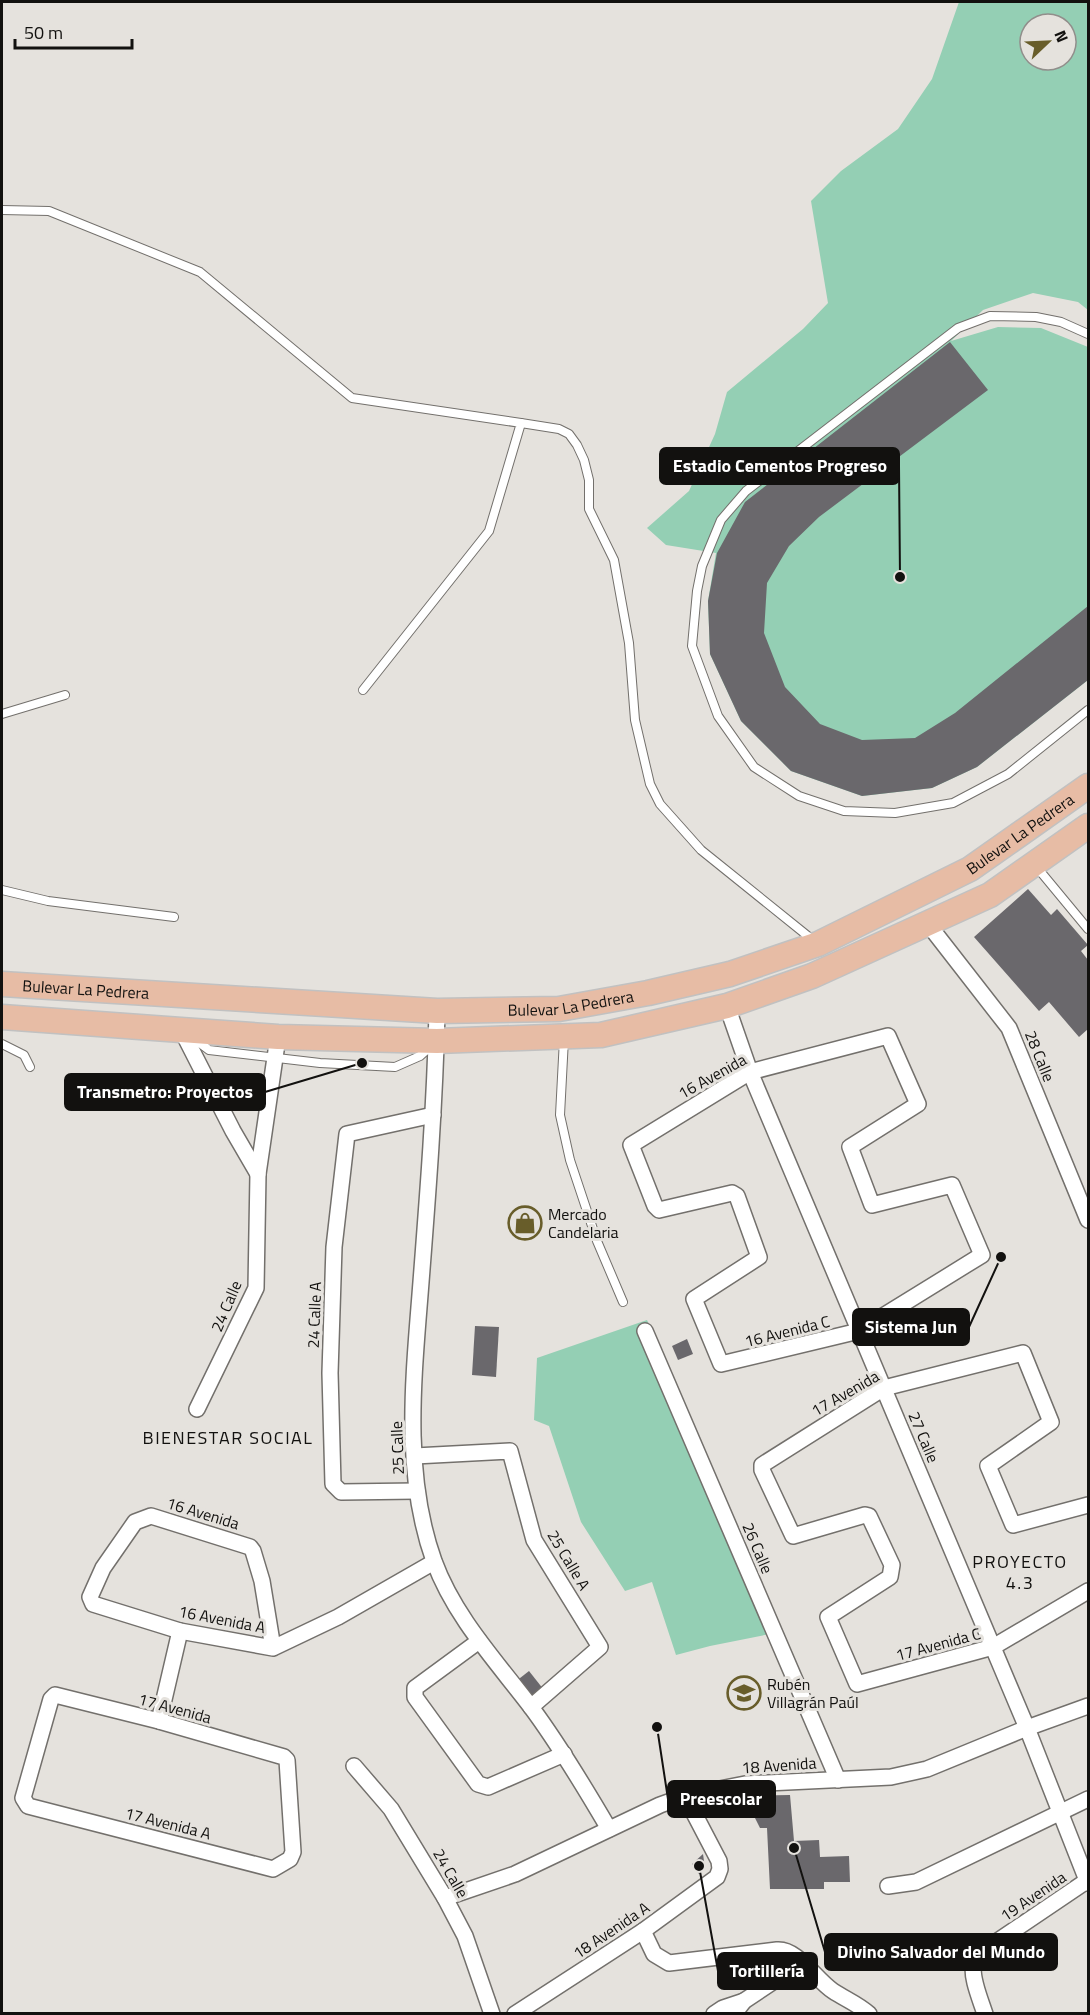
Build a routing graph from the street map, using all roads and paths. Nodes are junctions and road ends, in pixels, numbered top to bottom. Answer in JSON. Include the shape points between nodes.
{"nodes":[{"id":1,"x":2,"y":210,"type":"edge"},
{"id":2,"x":1089,"y":334,"type":"edge"},
{"id":3,"x":521,"y":423,"type":"junction"},
{"id":4,"x":363,"y":690,"type":"dead end"},
{"id":5,"x":65,"y":694,"type":"dead end"},
{"id":6,"x":1089,"y":710,"type":"edge"},
{"id":7,"x":2,"y":714,"type":"edge"},
{"id":8,"x":1089,"y":786,"type":"edge"},
{"id":9,"x":1089,"y":826,"type":"edge"},
{"id":10,"x":1035,"y":864,"type":"junction"},
{"id":11,"x":2,"y":890,"type":"edge"},
{"id":12,"x":174,"y":917,"type":"dead end"},
{"id":13,"x":928,"y":924,"type":"junction"},
{"id":14,"x":1089,"y":929,"type":"edge"},
{"id":15,"x":818,"y":944,"type":"junction"},
{"id":16,"x":2,"y":984,"type":"edge"},
{"id":17,"x":728,"y":1006,"type":"junction"},
{"id":18,"x":437,"y":1011,"type":"junction"},
{"id":19,"x":2,"y":1017,"type":"edge"},
{"id":20,"x":182,"y":1031,"type":"junction"},
{"id":21,"x":564,"y":1038,"type":"junction"},
{"id":22,"x":436,"y":1041,"type":"junction"},
{"id":23,"x":2,"y":1044,"type":"edge"},
{"id":24,"x":276,"y":1048,"type":"junction"},
{"id":25,"x":30,"y":1067,"type":"dead end"},
{"id":26,"x":750,"y":1072,"type":"junction"},
{"id":27,"x":433,"y":1114,"type":"junction"},
{"id":28,"x":258,"y":1174,"type":"junction"},
{"id":29,"x":1088,"y":1218,"type":"edge"},
{"id":30,"x":982,"y":1255,"type":"joint"},
{"id":31,"x":623,"y":1302,"type":"dead end"},
{"id":32,"x":645,"y":1331,"type":"dead end"},
{"id":33,"x":860,"y":1331,"type":"junction"},
{"id":34,"x":723,"y":1365,"type":"joint"},
{"id":35,"x":884,"y":1388,"type":"junction"},
{"id":36,"x":197,"y":1409,"type":"dead end"},
{"id":37,"x":415,"y":1456,"type":"junction"},
{"id":38,"x":417,"y":1491,"type":"junction"},
{"id":39,"x":1089,"y":1505,"type":"edge"},
{"id":40,"x":434,"y":1562,"type":"junction"},
{"id":41,"x":1089,"y":1591,"type":"edge"},
{"id":42,"x":93,"y":1604,"type":"joint"},
{"id":43,"x":180,"y":1631,"type":"junction"},
{"id":44,"x":479,"y":1641,"type":"junction"},
{"id":45,"x":993,"y":1647,"type":"junction"},
{"id":46,"x":273,"y":1648,"type":"junction"},
{"id":47,"x":856,"y":1683,"type":"joint"},
{"id":48,"x":1089,"y":1706,"type":"edge"},
{"id":49,"x":531,"y":1707,"type":"junction"},
{"id":50,"x":159,"y":1721,"type":"junction"},
{"id":51,"x":1026,"y":1728,"type":"junction"},
{"id":52,"x":564,"y":1754,"type":"junction"},
{"id":53,"x":354,"y":1766,"type":"dead end"},
{"id":54,"x":838,"y":1779,"type":"junction"},
{"id":55,"x":685,"y":1796,"type":"junction"},
{"id":56,"x":1089,"y":1799,"type":"edge"},
{"id":57,"x":28,"y":1806,"type":"joint"},
{"id":58,"x":1060,"y":1813,"type":"junction"},
{"id":59,"x":609,"y":1829,"type":"junction"},
{"id":60,"x":293,"y":1852,"type":"joint"},
{"id":61,"x":1088,"y":1881,"type":"edge"},
{"id":62,"x":888,"y":1886,"type":"dead end"},
{"id":63,"x":445,"y":1898,"type":"junction"},
{"id":64,"x":643,"y":1931,"type":"junction"},
{"id":65,"x":801,"y":1963,"type":"junction"},
{"id":66,"x":744,"y":2001,"type":"junction"},
{"id":67,"x":492,"y":2013,"type":"edge"},
{"id":68,"x":515,"y":2013,"type":"edge"},
{"id":69,"x":714,"y":2013,"type":"edge"},
{"id":70,"x":734,"y":2013,"type":"edge"},
{"id":71,"x":869,"y":2013,"type":"edge"},
{"id":72,"x":985,"y":2013,"type":"edge"}],
"edges":[{"from":1,"to":3,"type":"lane","via":[[49,211],[200,272],[352,398]]},
{"from":2,"to":6,"type":"lane","via":[[1036,317],[990,316],[958,328],[746,491],[721,520],[702,566],[692,646],[718,716],[754,767],[799,796],[844,811],[895,813],[953,803],[1008,774]]},
{"from":3,"to":4,"type":"lane","via":[[489,531]]},
{"from":3,"to":15,"type":"lane","via":[[569,434],[584,460],[589,509],[614,560],[629,644],[635,720],[650,784],[660,804],[701,850]]},
{"from":5,"to":7,"type":"lane"},
{"from":8,"to":15,"type":"main road","name":"Bulevar La Pedrera","via":[[970,868]]},
{"from":9,"to":10,"type":"main road","name":"Bulevar La Pedrera"},
{"from":10,"to":13,"type":"main road","name":"Bulevar La Pedrera","via":[[990,895]]},
{"from":10,"to":14,"type":"lane"},
{"from":11,"to":12,"type":"lane","via":[[48,901]]},
{"from":13,"to":17,"type":"main road","name":"Bulevar La Pedrera","via":[[812,976]]},
{"from":13,"to":29,"type":"street","name":"28 Calle","via":[[1009,1028]]},
{"from":15,"to":18,"type":"main road","name":"Bulevar La Pedrera","via":[[730,974],[559,1010]]},
{"from":16,"to":18,"type":"main road","name":"Bulevar La Pedrera"},
{"from":17,"to":21,"type":"main road","name":"Bulevar La Pedrera","via":[[601,1035]]},
{"from":17,"to":26,"type":"street","name":"27 Calle"},
{"from":18,"to":22,"type":"street","name":"25 Calle"},
{"from":19,"to":20,"type":"main road","name":"Bulevar La Pedrera"},
{"from":20,"to":24,"type":"main road","name":"Bulevar La Pedrera"},
{"from":20,"to":28,"type":"street"},
{"from":21,"to":22,"type":"main road","name":"Bulevar La Pedrera"},
{"from":21,"to":31,"type":"lane","via":[[560,1115],[570,1160],[597,1241]]},
{"from":22,"to":24,"type":"main road","name":"Bulevar La Pedrera"},
{"from":22,"to":27,"type":"street","name":"25 Calle"},
{"from":23,"to":25,"type":"lane","via":[[24,1055]]},
{"from":24,"to":28,"type":"street","name":"24 Calle"},
{"from":26,"to":30,"type":"street","name":"16 Avenida","via":[[888,1036],[918,1104],[850,1147],[872,1205],[952,1185]]},
{"from":26,"to":33,"type":"street","name":"27 Calle"},
{"from":26,"to":34,"type":"street","name":"16 Avenida","via":[[631,1146],[659,1210],[735,1194],[759,1257],[694,1299]]},
{"from":27,"to":37,"type":"street","name":"25 Calle","via":[[413,1383]]},
{"from":27,"to":38,"type":"street","name":"24 Calle A","via":[[349,1132],[334,1246],[330,1373],[333,1484],[341,1492]]},
{"from":28,"to":36,"type":"street","name":"24 Calle","via":[[256,1288]]},
{"from":30,"to":33,"type":"street","name":"16 Avenida C"},
{"from":32,"to":54,"type":"street","name":"26 Calle"},
{"from":33,"to":34,"type":"street","name":"16 Avenida C"},
{"from":33,"to":35,"type":"street","name":"27 Calle"},
{"from":35,"to":39,"type":"street","name":"17 Avenida","via":[[1023,1353],[1052,1422],[988,1466],[1013,1526]]},
{"from":35,"to":45,"type":"street","name":"27 Calle"},
{"from":35,"to":47,"type":"street","name":"17 Avenida","via":[[762,1465],[793,1536],[865,1515],[872,1518],[892,1565],[890,1577],[828,1617]]},
{"from":37,"to":38,"type":"street","name":"25 Calle"},
{"from":37,"to":49,"type":"street","name":"25 Calle A","via":[[510,1451],[534,1540],[600,1647]]},
{"from":38,"to":40,"type":"street","name":"25 Calle"},
{"from":40,"to":44,"type":"street","name":"25 Calle"},
{"from":40,"to":46,"type":"street","name":"16 Avenida A","via":[[338,1617]]},
{"from":41,"to":45,"type":"street","name":"17 Avenida C"},
{"from":42,"to":43,"type":"street","name":"16 Avenida A"},
{"from":42,"to":46,"type":"street","name":"16 Avenida","via":[[90,1597],[116,1547],[135,1522],[151,1516],[246,1545],[253,1551]]},
{"from":43,"to":46,"type":"street","name":"16 Avenida A"},
{"from":43,"to":50,"type":"street"},
{"from":44,"to":49,"type":"street","name":"25 Calle"},
{"from":44,"to":52,"type":"street","via":[[414,1692],[478,1784],[488,1787]]},
{"from":45,"to":47,"type":"street","name":"17 Avenida C"},
{"from":45,"to":51,"type":"street","name":"27 Calle"},
{"from":48,"to":51,"type":"street","name":"18 Avenida"},
{"from":49,"to":52,"type":"street","name":"25 Calle"},
{"from":50,"to":57,"type":"street","name":"17 Avenida","via":[[55,1695],[23,1798]]},
{"from":50,"to":60,"type":"street","name":"17 Avenida","via":[[284,1757]]},
{"from":51,"to":54,"type":"street","name":"18 Avenida","via":[[927,1769],[891,1777]]},
{"from":51,"to":58,"type":"street","name":"27 Calle"},
{"from":52,"to":59,"type":"street","name":"25 Calle"},
{"from":53,"to":63,"type":"street","name":"24 Calle","via":[[391,1809]]},
{"from":54,"to":55,"type":"street","name":"18 Avenida","via":[[745,1784]]},
{"from":55,"to":59,"type":"street","name":"18 Avenida"},
{"from":55,"to":64,"type":"street","name":"18 Avenida A","via":[[718,1857],[720,1869],[714,1880]]},
{"from":56,"to":58,"type":"street"},
{"from":57,"to":60,"type":"street","name":"17 Avenida A","via":[[273,1869],[290,1859]]},
{"from":58,"to":61,"type":"street","name":"27 Calle"},
{"from":58,"to":62,"type":"street","via":[[916,1882]]},
{"from":59,"to":63,"type":"street","name":"18 Avenida","via":[[515,1874]]},
{"from":61,"to":72,"type":"street","name":"19 Avenida","via":[[982,1952],[973,1965]]},
{"from":63,"to":67,"type":"street","name":"24 Calle","via":[[465,1936]]},
{"from":64,"to":65,"type":"street","via":[[654,1954],[669,1963],[782,1949]]},
{"from":64,"to":68,"type":"street","name":"18 Avenida A"},
{"from":65,"to":66,"type":"street"},
{"from":65,"to":71,"type":"street","via":[[831,1990]]},
{"from":66,"to":69,"type":"street"},
{"from":66,"to":70,"type":"street"}]}
